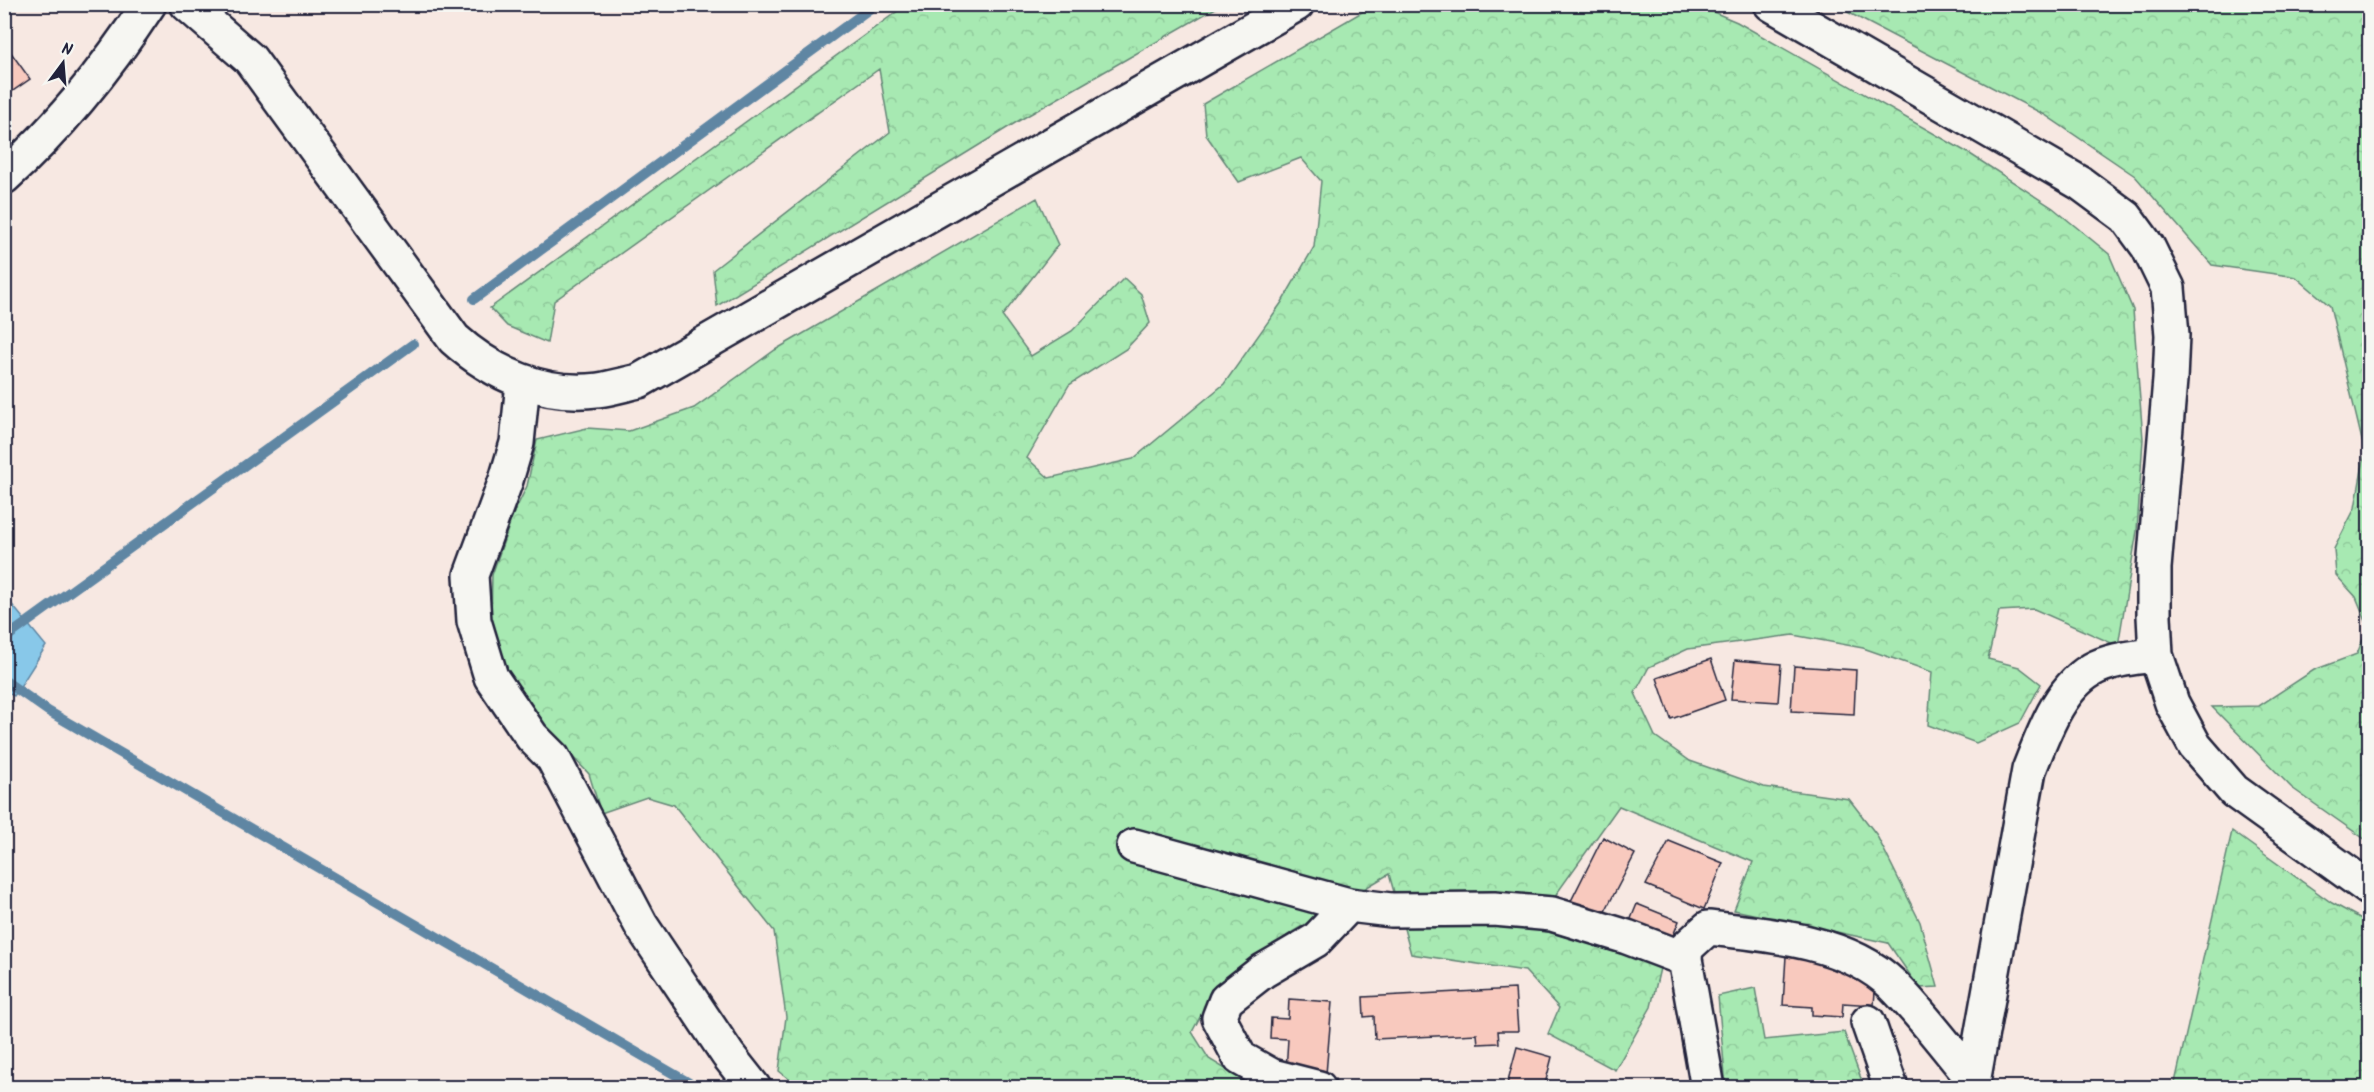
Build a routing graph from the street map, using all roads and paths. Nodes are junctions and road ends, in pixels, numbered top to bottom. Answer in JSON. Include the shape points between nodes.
{"nodes":[{"id":1,"x":149,"y":4,"type":"edge"},
{"id":2,"x":187,"y":4,"type":"edge"},
{"id":3,"x":1297,"y":4,"type":"edge"},
{"id":4,"x":1772,"y":4,"type":"edge"},
{"id":5,"x":4,"y":177,"type":"edge"},
{"id":6,"x":523,"y":382,"type":"junction"},
{"id":7,"x":2156,"y":655,"type":"junction"},
{"id":8,"x":1134,"y":846,"type":"dead end"},
{"id":9,"x":2370,"y":889,"type":"edge"},
{"id":10,"x":1349,"y":905,"type":"junction"},
{"id":11,"x":1685,"y":959,"type":"junction"},
{"id":12,"x":1868,"y":1022,"type":"dead end"},
{"id":13,"x":1972,"y":1084,"type":"edge"},
{"id":14,"x":754,"y":1088,"type":"edge"},
{"id":15,"x":1319,"y":1088,"type":"edge"},
{"id":16,"x":1708,"y":1088,"type":"edge"},
{"id":17,"x":1891,"y":1088,"type":"edge"}],
"edges":[{"from":1,"to":5,"type":"street","via":[[107,67],[40,145]]},
{"from":2,"to":6,"type":"street","via":[[250,59],[454,339],[488,365]]},
{"from":3,"to":6,"type":"street","via":[[639,381],[597,390],[561,390]]},
{"from":4,"to":7,"type":"street","via":[[2080,183],[2126,217],[2148,247],[2168,288],[2172,335],[2154,568]]},
{"from":6,"to":14,"type":"street","via":[[517,444],[471,576],[474,621],[491,677],[532,737],[553,758],[641,925]]},
{"from":7,"to":9,"type":"street","via":[[2172,703],[2195,746],[2234,790]]},
{"from":7,"to":13,"type":"street","via":[[2096,667],[2071,687],[2044,732],[2029,770]]},
{"from":8,"to":10,"type":"street"},
{"from":10,"to":11,"type":"street","via":[[1391,910],[1494,909],[1552,914]]},
{"from":10,"to":15,"type":"street","via":[[1316,940],[1263,971],[1226,1000],[1219,1018],[1240,1058],[1272,1076]]},
{"from":11,"to":13,"type":"street","via":[[1686,948],[1707,928],[1759,933],[1852,957],[1892,984]]},
{"from":11,"to":16,"type":"street"},
{"from":12,"to":17,"type":"street"}]}
